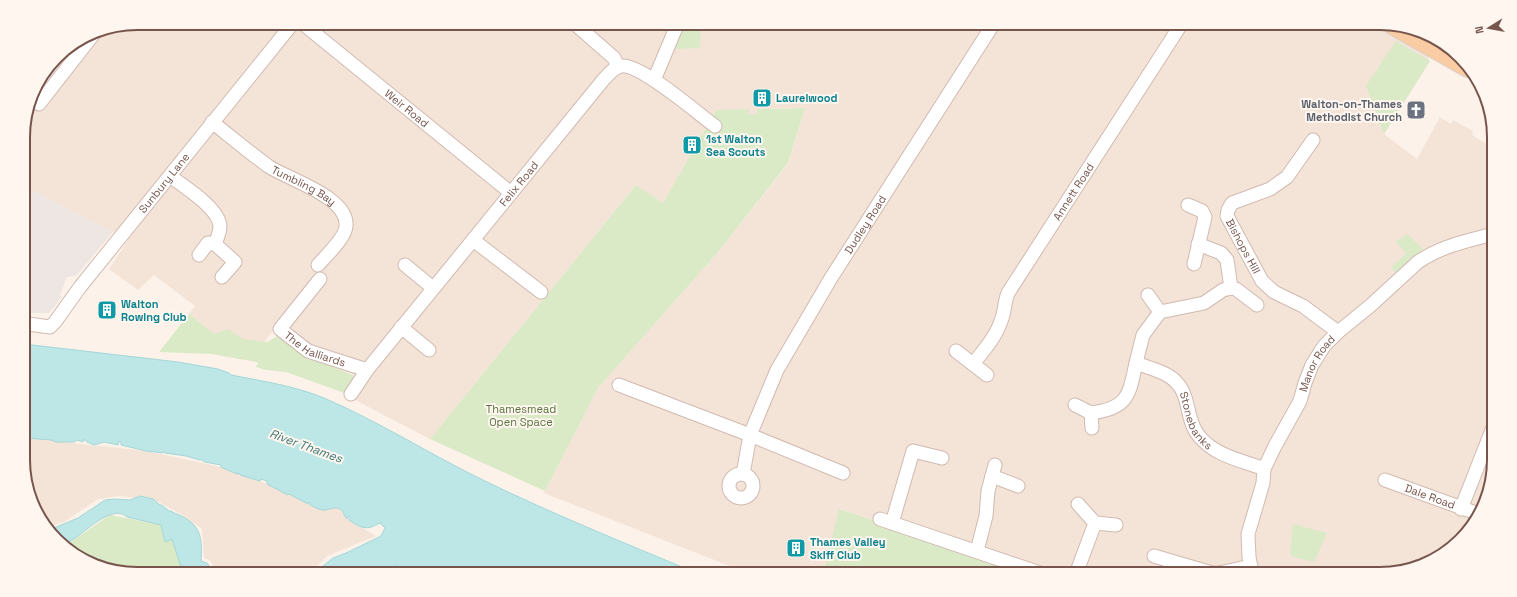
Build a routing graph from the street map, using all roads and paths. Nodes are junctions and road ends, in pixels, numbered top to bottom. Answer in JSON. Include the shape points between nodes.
{"nodes":[{"id":1,"x":287,"y":30,"type":"edge"},
{"id":2,"x":311,"y":30,"type":"edge"},
{"id":3,"x":582,"y":30,"type":"edge"},
{"id":4,"x":675,"y":30,"type":"edge"},
{"id":5,"x":990,"y":30,"type":"edge"},
{"id":6,"x":1177,"y":30,"type":"edge"},
{"id":7,"x":1413,"y":36,"type":"edge"},
{"id":8,"x":87,"y":42,"type":"edge"},
{"id":9,"x":1449,"y":56,"type":"edge"},
{"id":10,"x":618,"y":67,"type":"junction"},
{"id":11,"x":654,"y":80,"type":"junction"},
{"id":12,"x":39,"y":104,"type":"dead end"},
{"id":13,"x":212,"y":122,"type":"junction"},
{"id":14,"x":715,"y":126,"type":"dead end"},
{"id":15,"x":1313,"y":140,"type":"dead end"},
{"id":16,"x":170,"y":176,"type":"junction"},
{"id":17,"x":511,"y":193,"type":"junction"},
{"id":18,"x":1188,"y":206,"type":"dead end"},
{"id":19,"x":1487,"y":236,"type":"edge"},
{"id":20,"x":473,"y":240,"type":"junction"},
{"id":21,"x":215,"y":244,"type":"junction"},
{"id":22,"x":1198,"y":244,"type":"junction"},
{"id":23,"x":199,"y":255,"type":"dead end"},
{"id":24,"x":1194,"y":264,"type":"dead end"},
{"id":25,"x":318,"y":265,"type":"dead end"},
{"id":26,"x":405,"y":265,"type":"dead end"},
{"id":27,"x":222,"y":277,"type":"dead end"},
{"id":28,"x":320,"y":279,"type":"dead end"},
{"id":29,"x":433,"y":288,"type":"junction"},
{"id":30,"x":1231,"y":288,"type":"junction"},
{"id":31,"x":541,"y":292,"type":"dead end"},
{"id":32,"x":1148,"y":295,"type":"dead end"},
{"id":33,"x":1257,"y":305,"type":"dead end"},
{"id":34,"x":1160,"y":312,"type":"junction"},
{"id":35,"x":30,"y":324,"type":"edge"},
{"id":36,"x":402,"y":327,"type":"junction"},
{"id":37,"x":1338,"y":332,"type":"junction"},
{"id":38,"x":429,"y":350,"type":"dead end"},
{"id":39,"x":956,"y":352,"type":"dead end"},
{"id":40,"x":1136,"y":363,"type":"junction"},
{"id":41,"x":974,"y":364,"type":"junction"},
{"id":42,"x":367,"y":370,"type":"junction"},
{"id":43,"x":987,"y":375,"type":"dead end"},
{"id":44,"x":619,"y":385,"type":"dead end"},
{"id":45,"x":351,"y":394,"type":"dead end"},
{"id":46,"x":1075,"y":405,"type":"dead end"},
{"id":47,"x":1091,"y":412,"type":"junction"},
{"id":48,"x":1092,"y":428,"type":"dead end"},
{"id":49,"x":750,"y":435,"type":"junction"},
{"id":50,"x":1487,"y":443,"type":"edge"},
{"id":51,"x":942,"y":458,"type":"dead end"},
{"id":52,"x":1264,"y":469,"type":"junction"},
{"id":53,"x":743,"y":474,"type":"dead end"},
{"id":54,"x":843,"y":474,"type":"dead end"},
{"id":55,"x":1385,"y":480,"type":"dead end"},
{"id":56,"x":1018,"y":486,"type":"dead end"},
{"id":57,"x":1078,"y":504,"type":"dead end"},
{"id":58,"x":1461,"y":508,"type":"junction"},
{"id":59,"x":1473,"y":512,"type":"edge"},
{"id":60,"x":1095,"y":523,"type":"junction"},
{"id":61,"x":1116,"y":525,"type":"dead end"},
{"id":62,"x":977,"y":551,"type":"junction"},
{"id":63,"x":1154,"y":556,"type":"dead end"},
{"id":64,"x":1023,"y":567,"type":"edge"},
{"id":65,"x":1079,"y":567,"type":"edge"},
{"id":66,"x":1192,"y":567,"type":"edge"},
{"id":67,"x":1252,"y":567,"type":"edge"}],
"edges":[{"from":1,"to":13,"type":"street","name":"Sunbury Lane"},
{"from":2,"to":17,"type":"street","name":"Weir Road"},
{"from":3,"to":10,"type":"street","via":[[614,58]]},
{"from":4,"to":11,"type":"street"},
{"from":5,"to":49,"type":"street","name":"Dudley Road","via":[[831,278],[777,370]]},
{"from":6,"to":41,"type":"street","name":"Annett Road","via":[[1008,293],[1002,320]]},
{"from":7,"to":9,"type":"main road"},
{"from":8,"to":12,"type":"street"},
{"from":10,"to":11,"type":"street","via":[[633,68]]},
{"from":10,"to":17,"type":"street","name":"Felix Road","via":[[604,79]]},
{"from":11,"to":14,"type":"street"},
{"from":13,"to":16,"type":"street","name":"Sunbury Lane"},
{"from":13,"to":25,"type":"street","name":"Tumbling Bay","via":[[268,166],[328,198],[344,214],[345,232]]},
{"from":15,"to":37,"type":"street","name":"Bishops Hill","via":[[1288,177],[1270,189],[1232,202],[1227,216],[1262,281],[1303,306]]},
{"from":16,"to":21,"type":"street","via":[[210,207],[216,216],[220,226]]},
{"from":16,"to":35,"type":"street","name":"Sunbury Lane","via":[[80,287],[55,322],[50,327]]},
{"from":17,"to":20,"type":"street","name":"Felix Road"},
{"from":18,"to":22,"type":"street","via":[[1202,212],[1205,217]]},
{"from":19,"to":37,"type":"street","name":"Manor Road","via":[[1446,247],[1427,256]]},
{"from":20,"to":29,"type":"street","name":"Felix Road"},
{"from":20,"to":31,"type":"street"},
{"from":21,"to":23,"type":"street","via":[[208,243]]},
{"from":21,"to":27,"type":"street","via":[[235,262]]},
{"from":22,"to":24,"type":"street"},
{"from":22,"to":30,"type":"street","via":[[1224,256]]},
{"from":26,"to":29,"type":"street"},
{"from":28,"to":42,"type":"street","name":"The Halliards","via":[[280,329],[308,351]]},
{"from":29,"to":36,"type":"street","name":"Felix Road"},
{"from":30,"to":33,"type":"street"},
{"from":30,"to":34,"type":"street","via":[[1223,290],[1204,303]]},
{"from":32,"to":34,"type":"street"},
{"from":34,"to":40,"type":"street","via":[[1143,335]]},
{"from":36,"to":38,"type":"street"},
{"from":36,"to":42,"type":"street","name":"Felix Road"},
{"from":37,"to":52,"type":"street","name":"Manor Road","via":[[1324,346],[1312,365],[1300,401]]},
{"from":39,"to":41,"type":"street"},
{"from":40,"to":47,"type":"street","via":[[1125,399],[1110,410]]},
{"from":40,"to":52,"type":"street","name":"Stonebanks","via":[[1177,382],[1182,389],[1192,427],[1205,443],[1222,455]]},
{"from":41,"to":43,"type":"street"},
{"from":42,"to":45,"type":"street","name":"Felix Road"},
{"from":44,"to":49,"type":"street"},
{"from":46,"to":47,"type":"street"},
{"from":47,"to":48,"type":"street"},
{"from":49,"to":53,"type":"street","name":"Dudley Road"},
{"from":49,"to":54,"type":"street"},
{"from":50,"to":58,"type":"street"},
{"from":51,"to":62,"type":"street","via":[[913,451],[886,521]]},
{"from":52,"to":67,"type":"street","name":"Manor Road","via":[[1263,483],[1248,534]]},
{"from":55,"to":58,"type":"street","name":"Dale Road"},
{"from":56,"to":62,"type":"street","via":[[994,470]]},
{"from":57,"to":60,"type":"street"},
{"from":58,"to":59,"type":"street","name":"Dale Road"},
{"from":60,"to":61,"type":"street"},
{"from":60,"to":65,"type":"street"},
{"from":62,"to":64,"type":"street"},
{"from":63,"to":66,"type":"street"}]}
